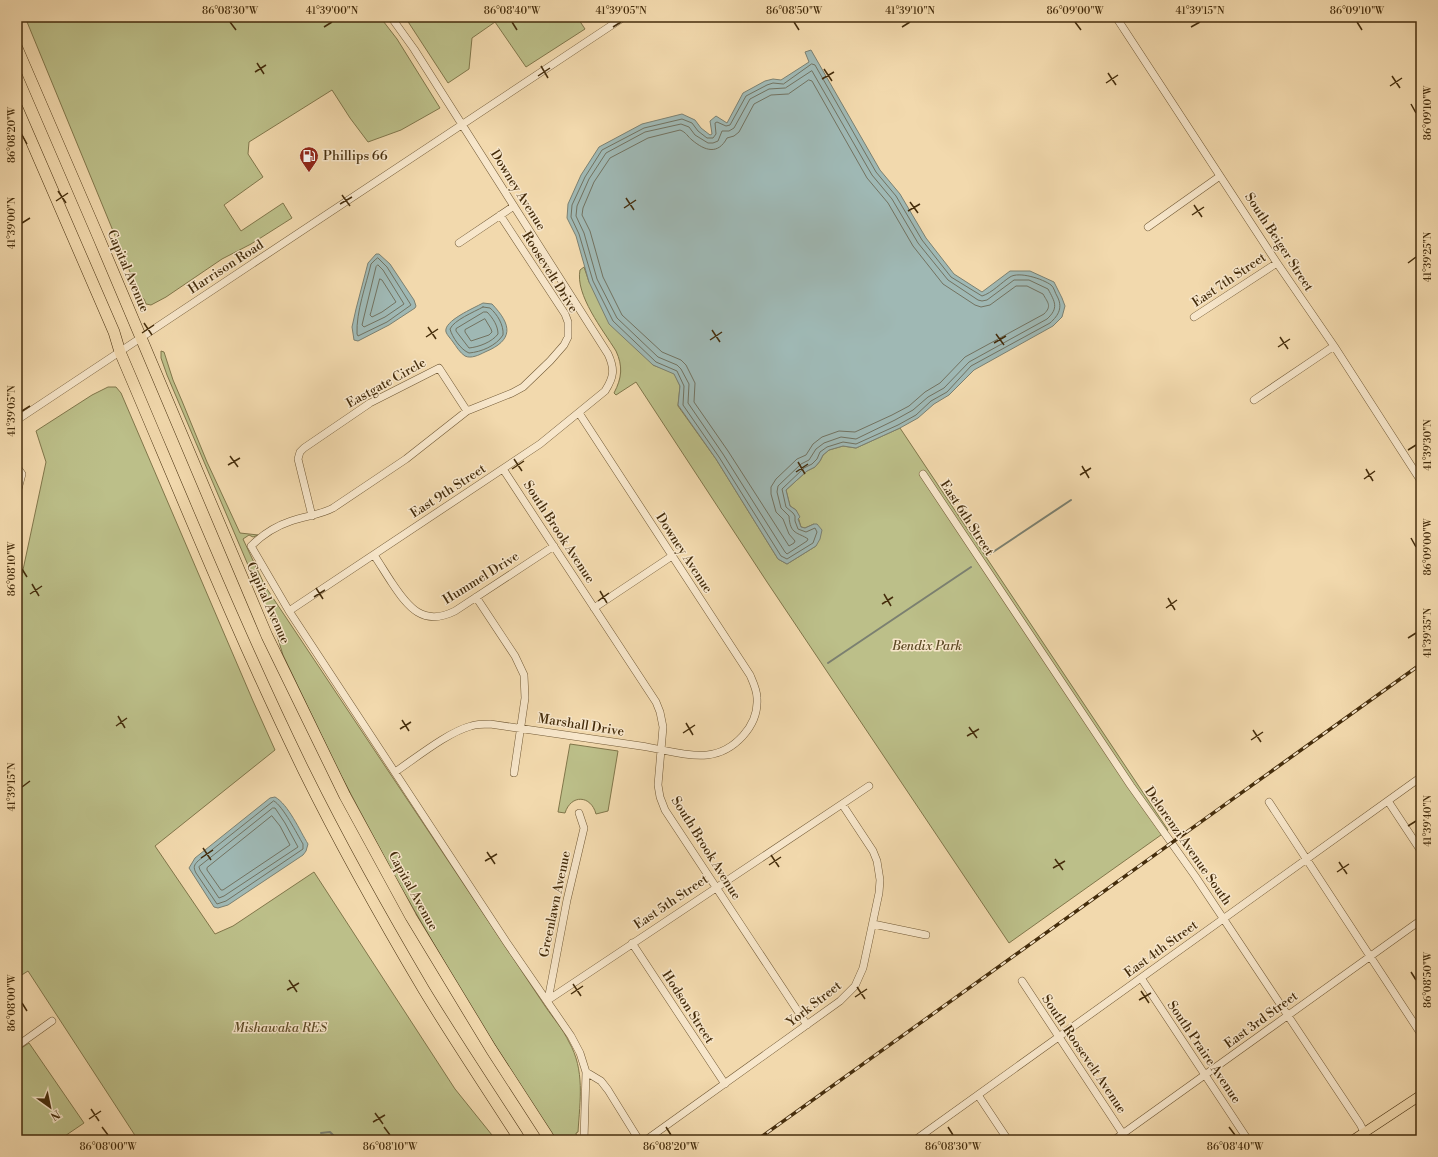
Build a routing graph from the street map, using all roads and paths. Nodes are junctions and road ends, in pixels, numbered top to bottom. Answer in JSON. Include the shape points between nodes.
{"nodes":[{"id":1,"x":391,"y":17,"type":"edge"},
{"id":2,"x":624,"y":17,"type":"edge"},
{"id":3,"x":1116,"y":17,"type":"edge"},
{"id":4,"x":17,"y":48,"type":"edge"},
{"id":5,"x":17,"y":108,"type":"edge"},
{"id":6,"x":462,"y":125,"type":"junction"},
{"id":7,"x":1220,"y":176,"type":"junction"},
{"id":8,"x":514,"y":206,"type":"junction"},
{"id":9,"x":500,"y":216,"type":"junction"},
{"id":10,"x":1148,"y":227,"type":"dead end"},
{"id":11,"x":459,"y":243,"type":"dead end"},
{"id":12,"x":1277,"y":263,"type":"junction"},
{"id":13,"x":1194,"y":318,"type":"dead end"},
{"id":14,"x":141,"y":337,"type":"junction"},
{"id":15,"x":1334,"y":346,"type":"junction"},
{"id":16,"x":120,"y":352,"type":"junction"},
{"id":17,"x":612,"y":381,"type":"joint"},
{"id":18,"x":1254,"y":400,"type":"dead end"},
{"id":19,"x":467,"y":411,"type":"junction"},
{"id":20,"x":579,"y":413,"type":"junction"},
{"id":21,"x":17,"y":420,"type":"edge"},
{"id":22,"x":17,"y":467,"type":"edge"},
{"id":23,"x":503,"y":469,"type":"junction"},
{"id":24,"x":924,"y":474,"type":"dead end"},
{"id":25,"x":1421,"y":481,"type":"edge"},
{"id":26,"x":19,"y":484,"type":"edge"},
{"id":27,"x":17,"y":493,"type":"edge"},
{"id":28,"x":312,"y":516,"type":"junction"},
{"id":29,"x":554,"y":546,"type":"junction"},
{"id":30,"x":374,"y":555,"type":"junction"},
{"id":31,"x":672,"y":556,"type":"junction"},
{"id":32,"x":990,"y":575,"type":"joint"},
{"id":33,"x":476,"y":597,"type":"junction"},
{"id":34,"x":594,"y":608,"type":"junction"},
{"id":35,"x":289,"y":611,"type":"junction"},
{"id":36,"x":756,"y":711,"type":"joint"},
{"id":37,"x":521,"y":728,"type":"junction"},
{"id":38,"x":661,"y":750,"type":"junction"},
{"id":39,"x":395,"y":772,"type":"junction"},
{"id":40,"x":514,"y":773,"type":"dead end"},
{"id":41,"x":1421,"y":777,"type":"edge"},
{"id":42,"x":869,"y":786,"type":"dead end"},
{"id":43,"x":1388,"y":801,"type":"junction"},
{"id":44,"x":1269,"y":802,"type":"dead end"},
{"id":45,"x":842,"y":804,"type":"junction"},
{"id":46,"x":578,"y":813,"type":"dead end"},
{"id":47,"x":1421,"y":851,"type":"edge"},
{"id":48,"x":1306,"y":859,"type":"junction"},
{"id":49,"x":716,"y":887,"type":"junction"},
{"id":50,"x":1223,"y":919,"type":"junction"},
{"id":51,"x":1421,"y":920,"type":"edge"},
{"id":52,"x":873,"y":924,"type":"junction"},
{"id":53,"x":926,"y":935,"type":"dead end"},
{"id":54,"x":632,"y":942,"type":"junction"},
{"id":55,"x":1370,"y":957,"type":"junction"},
{"id":56,"x":1141,"y":978,"type":"junction"},
{"id":57,"x":1022,"y":982,"type":"dead end"},
{"id":58,"x":548,"y":1000,"type":"junction"},
{"id":59,"x":1288,"y":1016,"type":"junction"},
{"id":60,"x":52,"y":1021,"type":"dead end"},
{"id":61,"x":807,"y":1025,"type":"junction"},
{"id":62,"x":1421,"y":1034,"type":"edge"},
{"id":63,"x":1058,"y":1037,"type":"junction"},
{"id":64,"x":17,"y":1046,"type":"edge"},
{"id":65,"x":586,"y":1072,"type":"junction"},
{"id":66,"x":1205,"y":1075,"type":"junction"},
{"id":67,"x":725,"y":1084,"type":"junction"},
{"id":68,"x":978,"y":1095,"type":"junction"},
{"id":69,"x":1421,"y":1095,"type":"edge"},
{"id":70,"x":1366,"y":1136,"type":"edge"},
{"id":71,"x":1125,"y":1137,"type":"edge"},
{"id":72,"x":520,"y":1140,"type":"edge"},
{"id":73,"x":550,"y":1140,"type":"edge"},
{"id":74,"x":584,"y":1140,"type":"edge"},
{"id":75,"x":639,"y":1140,"type":"edge"},
{"id":76,"x":646,"y":1140,"type":"edge"},
{"id":77,"x":915,"y":1140,"type":"edge"},
{"id":78,"x":1008,"y":1140,"type":"edge"},
{"id":79,"x":1114,"y":1140,"type":"edge"},
{"id":80,"x":1248,"y":1140,"type":"edge"},
{"id":81,"x":1352,"y":1140,"type":"edge"}],
"edges":[{"from":1,"to":6,"type":"street","name":"Downey Avenue"},
{"from":2,"to":6,"type":"street","name":"Harrison Road"},
{"from":3,"to":7,"type":"street","name":"South Beiger Street"},
{"from":4,"to":14,"type":"highway","name":"Capital Avenue"},
{"from":5,"to":16,"type":"highway","via":[[114,332]]},
{"from":6,"to":8,"type":"street","name":"Downey Avenue"},
{"from":6,"to":14,"type":"street","name":"Harrison Road"},
{"from":7,"to":10,"type":"street"},
{"from":7,"to":12,"type":"street","name":"South Beiger Street"},
{"from":8,"to":9,"type":"street"},
{"from":8,"to":17,"type":"street","name":"Downey Avenue","via":[[608,354],[612,362]]},
{"from":9,"to":11,"type":"street"},
{"from":9,"to":19,"type":"street","name":"Roosevelt Drive","via":[[565,314],[568,337],[560,351],[523,387]]},
{"from":12,"to":13,"type":"street","name":"East 7th Street"},
{"from":12,"to":15,"type":"street","name":"South Beiger Street"},
{"from":14,"to":16,"type":"street","name":"Harrison Road"},
{"from":14,"to":73,"type":"highway","name":"Capital Avenue","via":[[267,636],[345,796],[438,963]]},
{"from":15,"to":18,"type":"street"},
{"from":15,"to":25,"type":"street","name":"South Beiger Street"},
{"from":16,"to":21,"type":"street","name":"Harrison Road"},
{"from":16,"to":72,"type":"highway","via":[[233,616],[305,773],[367,890],[425,991]]},
{"from":17,"to":20,"type":"street","name":"East 9th Street","via":[[605,391]]},
{"from":19,"to":28,"type":"street","via":[[396,466],[333,508]]},
{"from":19,"to":28,"type":"street","name":"Eastgate Circle","via":[[439,368],[370,403],[300,452],[298,459]]},
{"from":20,"to":23,"type":"street","name":"East 9th Street"},
{"from":20,"to":31,"type":"street","name":"Downey Avenue"},
{"from":22,"to":26,"type":"street","via":[[22,474]]},
{"from":23,"to":29,"type":"street","name":"South Brook Avenue"},
{"from":23,"to":30,"type":"street","name":"East 9th Street"},
{"from":24,"to":32,"type":"street","name":"East 6th Street"},
{"from":26,"to":27,"type":"street"},
{"from":28,"to":35,"type":"street","name":"Capital Avenue","via":[[285,524],[260,537],[251,546]]},
{"from":29,"to":33,"type":"street","name":"Hummel Drive"},
{"from":29,"to":34,"type":"street","name":"South Brook Avenue"},
{"from":30,"to":33,"type":"street","name":"Hummel Drive","via":[[405,602],[419,613],[446,615]]},
{"from":30,"to":35,"type":"street","name":"East 9th Street"},
{"from":31,"to":34,"type":"street"},
{"from":31,"to":36,"type":"street","name":"Downey Avenue","via":[[750,675],[757,698]]},
{"from":32,"to":50,"type":"street","name":"Delorenzi Avenue South"},
{"from":33,"to":37,"type":"street","via":[[515,656],[524,675],[525,698]]},
{"from":34,"to":38,"type":"street","name":"South Brook Avenue","via":[[656,702],[663,727]]},
{"from":35,"to":39,"type":"street","name":"Capital Avenue"},
{"from":36,"to":38,"type":"street","name":"Marshall Drive","via":[[743,736],[725,749],[706,755]]},
{"from":37,"to":38,"type":"street","name":"Marshall Drive"},
{"from":37,"to":39,"type":"street","name":"Marshall Drive","via":[[490,724],[470,726],[451,735]]},
{"from":37,"to":40,"type":"street"},
{"from":38,"to":49,"type":"street","name":"South Brook Avenue","via":[[658,785],[665,810]]},
{"from":39,"to":58,"type":"street","name":"Capital Avenue"},
{"from":41,"to":43,"type":"street","name":"East 4th Street"},
{"from":42,"to":45,"type":"street","name":"East 5th Street"},
{"from":43,"to":47,"type":"street"},
{"from":43,"to":48,"type":"street","name":"East 4th Street"},
{"from":44,"to":48,"type":"street"},
{"from":45,"to":49,"type":"street","name":"East 5th Street"},
{"from":45,"to":52,"type":"street","name":"York Street","via":[[877,861],[880,880]]},
{"from":46,"to":58,"type":"street","name":"Greenlawn Avenue","via":[[584,828]]},
{"from":48,"to":50,"type":"street","name":"East 4th Street"},
{"from":48,"to":55,"type":"street"},
{"from":49,"to":54,"type":"street","name":"East 5th Street"},
{"from":49,"to":61,"type":"street","name":"South Brook Avenue"},
{"from":50,"to":56,"type":"street","name":"East 4th Street"},
{"from":50,"to":59,"type":"street","name":"Delorenzi Avenue South"},
{"from":51,"to":55,"type":"street","name":"East 3rd Street"},
{"from":52,"to":53,"type":"street"},
{"from":52,"to":61,"type":"street","name":"York Street","via":[[863,968],[855,986],[840,1002]]},
{"from":54,"to":58,"type":"street","name":"East 5th Street"},
{"from":54,"to":67,"type":"street","name":"Hodson Street"},
{"from":55,"to":59,"type":"street","name":"East 3rd Street"},
{"from":55,"to":62,"type":"street"},
{"from":56,"to":63,"type":"street","name":"East 4th Street"},
{"from":56,"to":66,"type":"street","name":"South Praire Avenue"},
{"from":57,"to":63,"type":"street","name":"South Roosevelt Avenue"},
{"from":58,"to":65,"type":"street","name":"Capital Avenue","via":[[580,1053]]},
{"from":59,"to":66,"type":"street","name":"East 3rd Street"},
{"from":59,"to":70,"type":"street","name":"Delorenzi Avenue South"},
{"from":60,"to":64,"type":"street"},
{"from":61,"to":67,"type":"street","name":"York Street"},
{"from":63,"to":68,"type":"street","name":"East 4th Street"},
{"from":63,"to":71,"type":"street","name":"South Roosevelt Avenue"},
{"from":65,"to":74,"type":"street","name":"Capital Avenue"},
{"from":65,"to":75,"type":"street","via":[[601,1081]]},
{"from":66,"to":71,"type":"street","name":"East 3rd Street"},
{"from":66,"to":80,"type":"street","name":"South Praire Avenue"},
{"from":67,"to":76,"type":"street","name":"York Street"},
{"from":68,"to":77,"type":"street","name":"East 4th Street"},
{"from":68,"to":78,"type":"street"},
{"from":69,"to":70,"type":"main road"},
{"from":70,"to":81,"type":"main road"},
{"from":71,"to":79,"type":"street","name":"East 3rd Street"}]}
